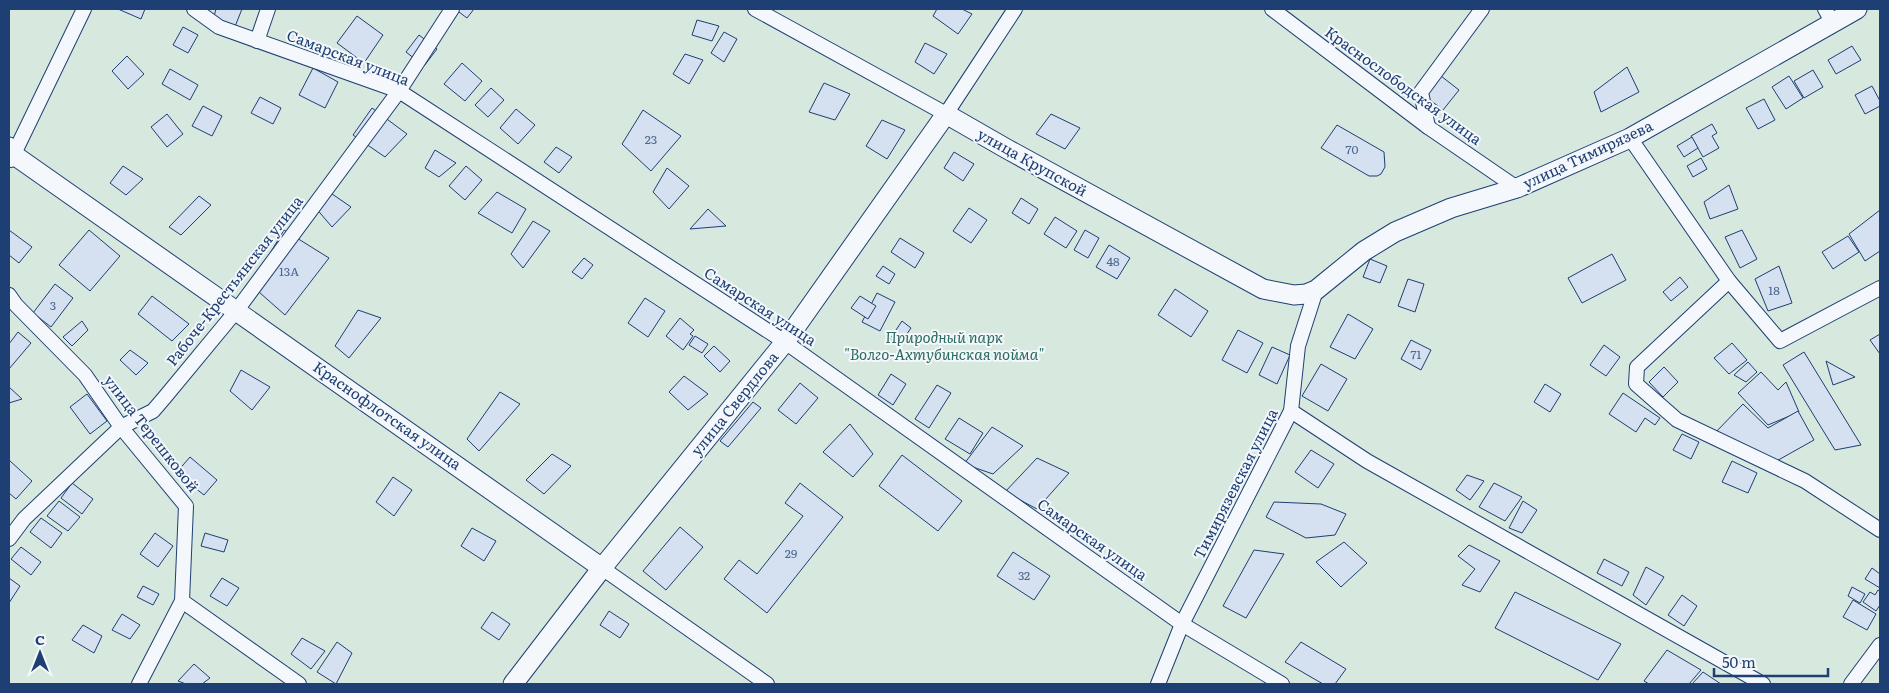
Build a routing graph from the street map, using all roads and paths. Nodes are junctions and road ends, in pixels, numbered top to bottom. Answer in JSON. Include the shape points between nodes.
{"nodes":[{"id":1,"x":84,"y":9,"type":"edge"},
{"id":2,"x":194,"y":9,"type":"edge"},
{"id":3,"x":268,"y":9,"type":"edge"},
{"id":4,"x":452,"y":9,"type":"edge"},
{"id":5,"x":755,"y":9,"type":"edge"},
{"id":6,"x":1015,"y":9,"type":"edge"},
{"id":7,"x":1272,"y":9,"type":"edge"},
{"id":8,"x":1482,"y":9,"type":"edge"},
{"id":9,"x":1857,"y":9,"type":"edge"},
{"id":10,"x":1828,"y":15,"type":"edge"},
{"id":11,"x":257,"y":41,"type":"junction"},
{"id":12,"x":399,"y":91,"type":"junction"},
{"id":13,"x":946,"y":114,"type":"junction"},
{"id":14,"x":1428,"y":127,"type":"junction"},
{"id":15,"x":1630,"y":138,"type":"junction"},
{"id":16,"x":10,"y":154,"type":"edge"},
{"id":17,"x":1517,"y":188,"type":"junction"},
{"id":18,"x":1729,"y":281,"type":"junction"},
{"id":19,"x":1880,"y":288,"type":"edge"},
{"id":20,"x":1316,"y":290,"type":"junction"},
{"id":21,"x":9,"y":295,"type":"edge"},
{"id":22,"x":237,"y":310,"type":"junction"},
{"id":23,"x":785,"y":342,"type":"junction"},
{"id":24,"x":1291,"y":411,"type":"junction"},
{"id":25,"x":121,"y":427,"type":"junction"},
{"id":26,"x":1880,"y":530,"type":"edge"},
{"id":27,"x":9,"y":539,"type":"edge"},
{"id":28,"x":602,"y":568,"type":"junction"},
{"id":29,"x":182,"y":601,"type":"junction"},
{"id":30,"x":1182,"y":624,"type":"junction"},
{"id":31,"x":1880,"y":645,"type":"edge"},
{"id":32,"x":139,"y":684,"type":"edge"},
{"id":33,"x":299,"y":684,"type":"edge"},
{"id":34,"x":513,"y":684,"type":"edge"},
{"id":35,"x":768,"y":684,"type":"edge"},
{"id":36,"x":1158,"y":684,"type":"edge"},
{"id":37,"x":1282,"y":684,"type":"edge"},
{"id":38,"x":1763,"y":684,"type":"edge"},
{"id":39,"x":1851,"y":684,"type":"edge"}],
"edges":[{"from":1,"to":16,"type":"street"},
{"from":2,"to":11,"type":"street","name":"Самарская улица","via":[[219,27]]},
{"from":3,"to":11,"type":"street"},
{"from":4,"to":12,"type":"street","name":"Рабоче-Крестьянская улица"},
{"from":5,"to":13,"type":"street","name":"улица Крупской"},
{"from":6,"to":13,"type":"street"},
{"from":7,"to":14,"type":"street","name":"Краснослободская улица"},
{"from":8,"to":14,"type":"street","via":[[1421,92]]},
{"from":9,"to":10,"type":"street","name":"улица Тимирязева"},
{"from":10,"to":15,"type":"street","name":"улица Тимирязева"},
{"from":11,"to":12,"type":"street","name":"Самарская улица"},
{"from":12,"to":22,"type":"street","name":"Рабоче-Крестьянская улица"},
{"from":12,"to":23,"type":"street","name":"Самарская улица"},
{"from":13,"to":20,"type":"street","name":"улица Крупской","via":[[1263,289],[1294,295]]},
{"from":13,"to":23,"type":"street","name":"улица Свердлова"},
{"from":14,"to":17,"type":"street","name":"Краснослободская улица"},
{"from":15,"to":17,"type":"street","name":"улица Тимирязева"},
{"from":15,"to":18,"type":"street"},
{"from":16,"to":22,"type":"street","name":"Краснофлотская улица"},
{"from":17,"to":20,"type":"street","name":"улица Тимирязева","via":[[1451,208],[1395,232],[1364,251]]},
{"from":18,"to":19,"type":"street","via":[[1780,341]]},
{"from":18,"to":26,"type":"street","via":[[1637,366],[1636,384],[1677,420],[1805,481]]},
{"from":20,"to":24,"type":"street","name":"Тимирязевская улица","via":[[1298,346]]},
{"from":21,"to":25,"type":"street","name":"улица Терешковой","via":[[85,375]]},
{"from":22,"to":25,"type":"street","name":"Рабоче-Крестьянская улица","via":[[153,411]]},
{"from":22,"to":28,"type":"street","name":"Краснофлотская улица"},
{"from":23,"to":28,"type":"street","name":"улица Свердлова"},
{"from":23,"to":30,"type":"street","name":"Самарская улица"},
{"from":24,"to":30,"type":"street","name":"Тимирязевская улица"},
{"from":24,"to":38,"type":"street","via":[[1367,461]]},
{"from":25,"to":27,"type":"street","name":"Рабоче-Крестьянская улица","via":[[24,519]]},
{"from":25,"to":29,"type":"street","name":"улица Терешковой","via":[[186,506]]},
{"from":28,"to":34,"type":"street","name":"улица Свердлова"},
{"from":28,"to":35,"type":"street","name":"Краснофлотская улица"},
{"from":29,"to":32,"type":"street"},
{"from":29,"to":33,"type":"street"},
{"from":30,"to":36,"type":"street","name":"Тимирязевская улица"},
{"from":30,"to":37,"type":"street","name":"Самарская улица"},
{"from":31,"to":39,"type":"street"}]}
